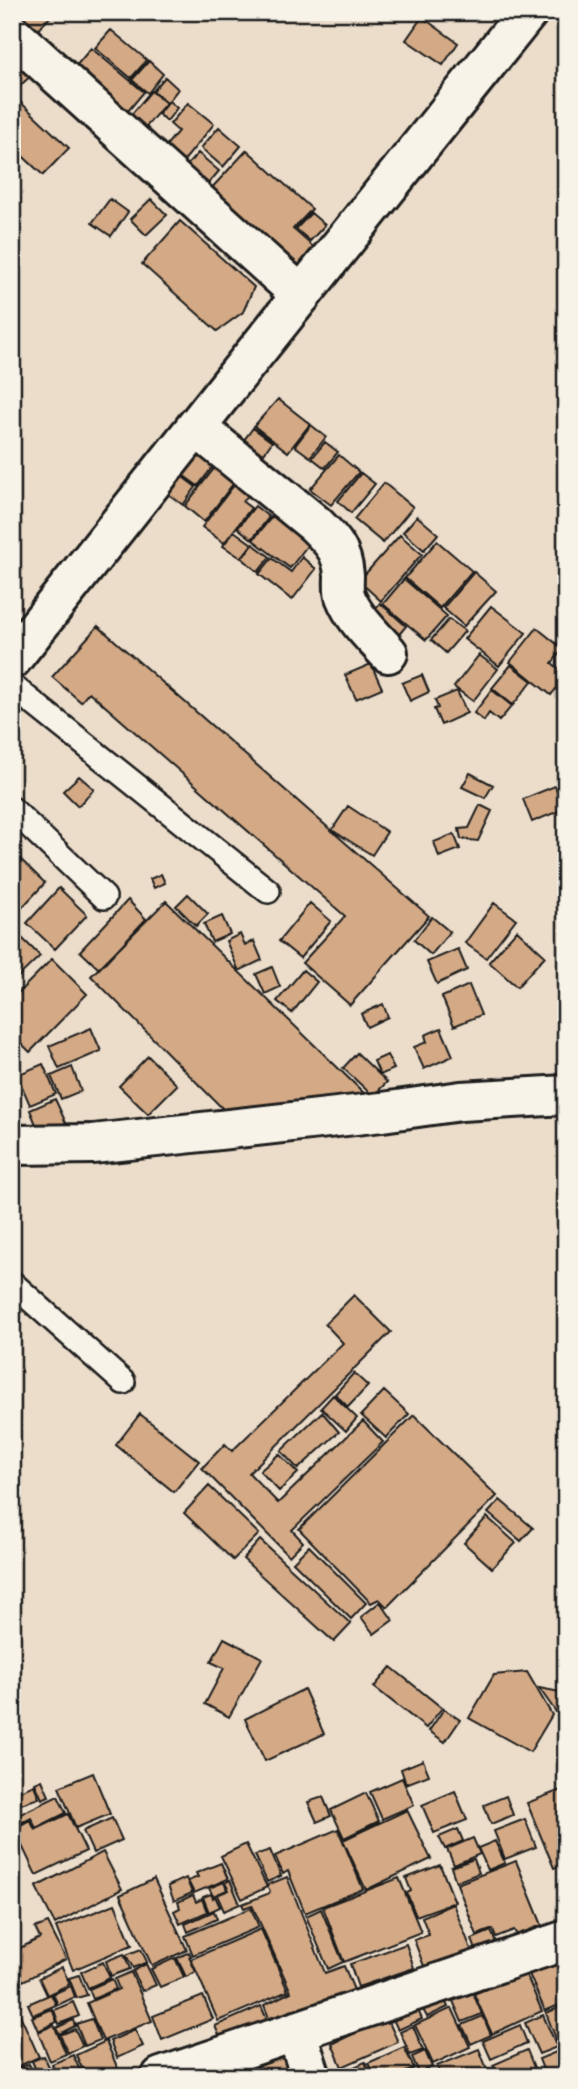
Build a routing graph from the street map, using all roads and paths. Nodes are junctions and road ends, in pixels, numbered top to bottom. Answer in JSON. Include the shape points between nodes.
{"nodes":[{"id":1,"x":528,"y":12,"type":"edge"},
{"id":2,"x":12,"y":34,"type":"edge"},
{"id":3,"x":301,"y":295,"type":"junction"},
{"id":4,"x":196,"y":427,"type":"junction"},
{"id":5,"x":388,"y":653,"type":"dead end"},
{"id":6,"x":12,"y":659,"type":"edge"},
{"id":7,"x":12,"y":686,"type":"edge"},
{"id":8,"x":12,"y":809,"type":"edge"},
{"id":9,"x":268,"y":891,"type":"dead end"},
{"id":10,"x":104,"y":898,"type":"dead end"},
{"id":11,"x":566,"y":1095,"type":"edge"},
{"id":12,"x":12,"y":1145,"type":"edge"},
{"id":13,"x":12,"y":1283,"type":"edge"},
{"id":14,"x":123,"y":1382,"type":"dead end"},
{"id":15,"x":566,"y":1940,"type":"edge"},
{"id":16,"x":296,"y":2031,"type":"junction"},
{"id":17,"x":161,"y":2077,"type":"edge"},
{"id":18,"x":311,"y":2077,"type":"edge"}],
"edges":[{"from":1,"to":3,"type":"street"},
{"from":2,"to":3,"type":"street"},
{"from":3,"to":4,"type":"street"},
{"from":4,"to":5,"type":"street","via":[[332,541],[339,550],[344,592],[352,613]]},
{"from":4,"to":6,"type":"street"},
{"from":7,"to":9,"type":"lane"},
{"from":8,"to":10,"type":"lane"},
{"from":11,"to":12,"type":"street","via":[[461,1101],[93,1144]]},
{"from":13,"to":14,"type":"lane"},
{"from":15,"to":16,"type":"street"},
{"from":16,"to":17,"type":"street"},
{"from":16,"to":18,"type":"street"}]}
